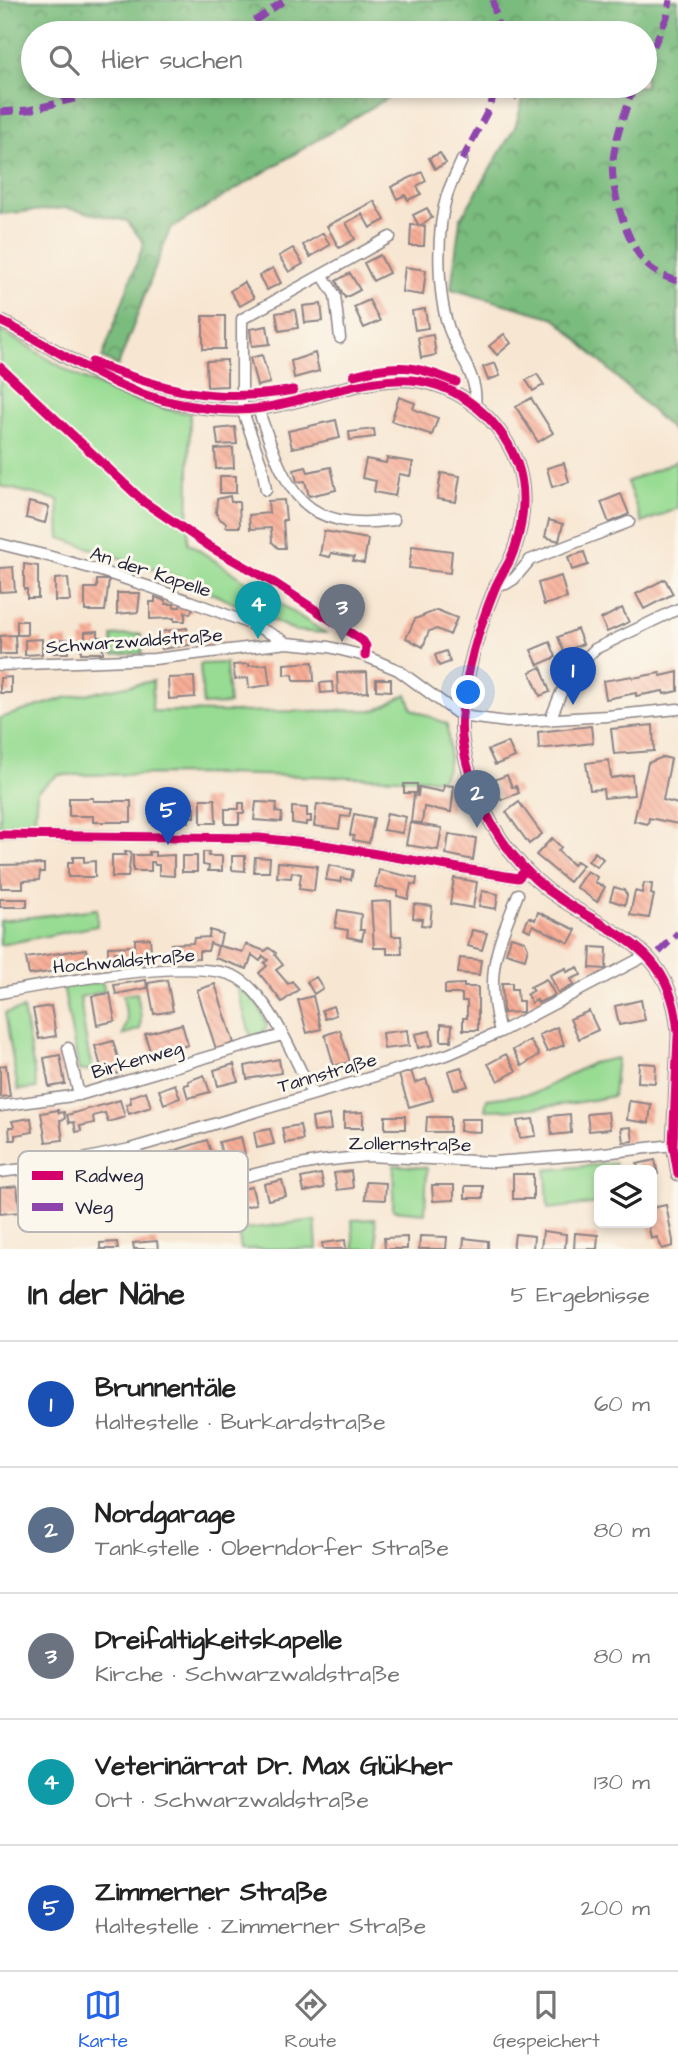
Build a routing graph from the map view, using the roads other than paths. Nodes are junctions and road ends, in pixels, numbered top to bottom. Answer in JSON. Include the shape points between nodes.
{"nodes":[{"id":1,"x":462,"y":160,"type":"dead end"},
{"id":2,"x":390,"y":237,"type":"dead end"},
{"id":3,"x":323,"y":276,"type":"junction"},
{"id":4,"x":0,"y":321,"type":"edge"},
{"id":5,"x":340,"y":338,"type":"dead end"},
{"id":6,"x":475,"y":405,"type":"junction"},
{"id":7,"x":242,"y":409,"type":"junction"},
{"id":8,"x":258,"y":409,"type":"junction"},
{"id":9,"x":266,"y":490,"type":"dead end"},
{"id":10,"x":394,"y":520,"type":"dead end"},
{"id":11,"x":629,"y":522,"type":"dead end"},
{"id":12,"x":0,"y":544,"type":"edge"},
{"id":13,"x":496,"y":585,"type":"junction"},
{"id":14,"x":678,"y":609,"type":"edge"},
{"id":15,"x":287,"y":643,"type":"junction"},
{"id":16,"x":0,"y":665,"type":"edge"},
{"id":17,"x":678,"y":709,"type":"edge"},
{"id":18,"x":461,"y":716,"type":"junction"},
{"id":19,"x":550,"y":720,"type":"junction"},
{"id":20,"x":0,"y":835,"type":"edge"},
{"id":21,"x":526,"y":870,"type":"junction"},
{"id":22,"x":518,"y":894,"type":"dead end"},
{"id":23,"x":647,"y":955,"type":"junction"},
{"id":24,"x":0,"y":993,"type":"edge"},
{"id":25,"x":500,"y":1032,"type":"junction"},
{"id":26,"x":282,"y":1035,"type":"junction"},
{"id":27,"x":678,"y":1035,"type":"edge"},
{"id":28,"x":68,"y":1048,"type":"dead end"},
{"id":29,"x":312,"y":1094,"type":"junction"},
{"id":30,"x":79,"y":1095,"type":"junction"},
{"id":31,"x":0,"y":1105,"type":"edge"},
{"id":32,"x":673,"y":1145,"type":"junction"},
{"id":33,"x":121,"y":1151,"type":"edge"},
{"id":34,"x":18,"y":1170,"type":"edge"},
{"id":35,"x":0,"y":1172,"type":"edge"},
{"id":36,"x":678,"y":1174,"type":"edge"},
{"id":37,"x":248,"y":1176,"type":"edge"}],
"edges":[{"from":1,"to":6,"type":"street","via":[[441,226],[440,288],[449,329],[477,393]]},
{"from":2,"to":3,"type":"street"},
{"from":3,"to":5,"type":"street","via":[[335,295]]},
{"from":3,"to":7,"type":"street","via":[[242,319]]},
{"from":4,"to":7,"type":"street","via":[[120,387],[181,404]]},
{"from":6,"to":8,"type":"street","via":[[448,390],[400,379]]},
{"from":6,"to":13,"type":"street","via":[[494,422],[511,449],[521,479],[520,530]]},
{"from":7,"to":8,"type":"street"},
{"from":7,"to":9,"type":"street"},
{"from":8,"to":10,"type":"street","via":[[279,468],[303,504],[321,516],[345,521]]},
{"from":11,"to":13,"type":"street","via":[[530,559],[514,579]]},
{"from":12,"to":15,"type":"street","name":"An der Kapelle","via":[[159,590],[265,629]]},
{"from":13,"to":18,"type":"street","via":[[481,625]]},
{"from":14,"to":19,"type":"street","via":[[595,649],[561,693]]},
{"from":15,"to":16,"type":"street","name":"Schwarzwaldstraße","via":[[154,659]]},
{"from":15,"to":18,"type":"street","name":"Schwarzwaldstraße","via":[[365,656],[398,670]]},
{"from":17,"to":19,"type":"street"},
{"from":18,"to":19,"type":"street","via":[[507,722]]},
{"from":18,"to":21,"type":"street","via":[[476,791],[492,826]]},
{"from":20,"to":21,"type":"street","via":[[259,838],[518,878]]},
{"from":21,"to":23,"type":"street","via":[[560,899]]},
{"from":22,"to":25,"type":"street","via":[[494,960],[492,1003]]},
{"from":23,"to":25,"type":"street","name":"Tannstraße"},
{"from":23,"to":27,"type":"street","via":[[668,986]]},
{"from":24,"to":26,"type":"street","name":"Hochwaldstraße","via":[[107,975],[216,971],[238,978],[261,999]]},
{"from":25,"to":29,"type":"street","name":"Tannstraße","via":[[449,1054]]},
{"from":26,"to":29,"type":"street","name":"Hochwaldstraße"},
{"from":26,"to":30,"type":"street","name":"Birkenweg"},
{"from":27,"to":32,"type":"street"},
{"from":28,"to":30,"type":"street"},
{"from":29,"to":33,"type":"street","name":"Tannstraße"},
{"from":30,"to":31,"type":"street","name":"Birkenweg"},
{"from":32,"to":36,"type":"street"},
{"from":32,"to":37,"type":"street","name":"Zollernstraße","via":[[494,1162],[367,1156]]},
{"from":34,"to":35,"type":"street","name":"Tannstraße"}]}
